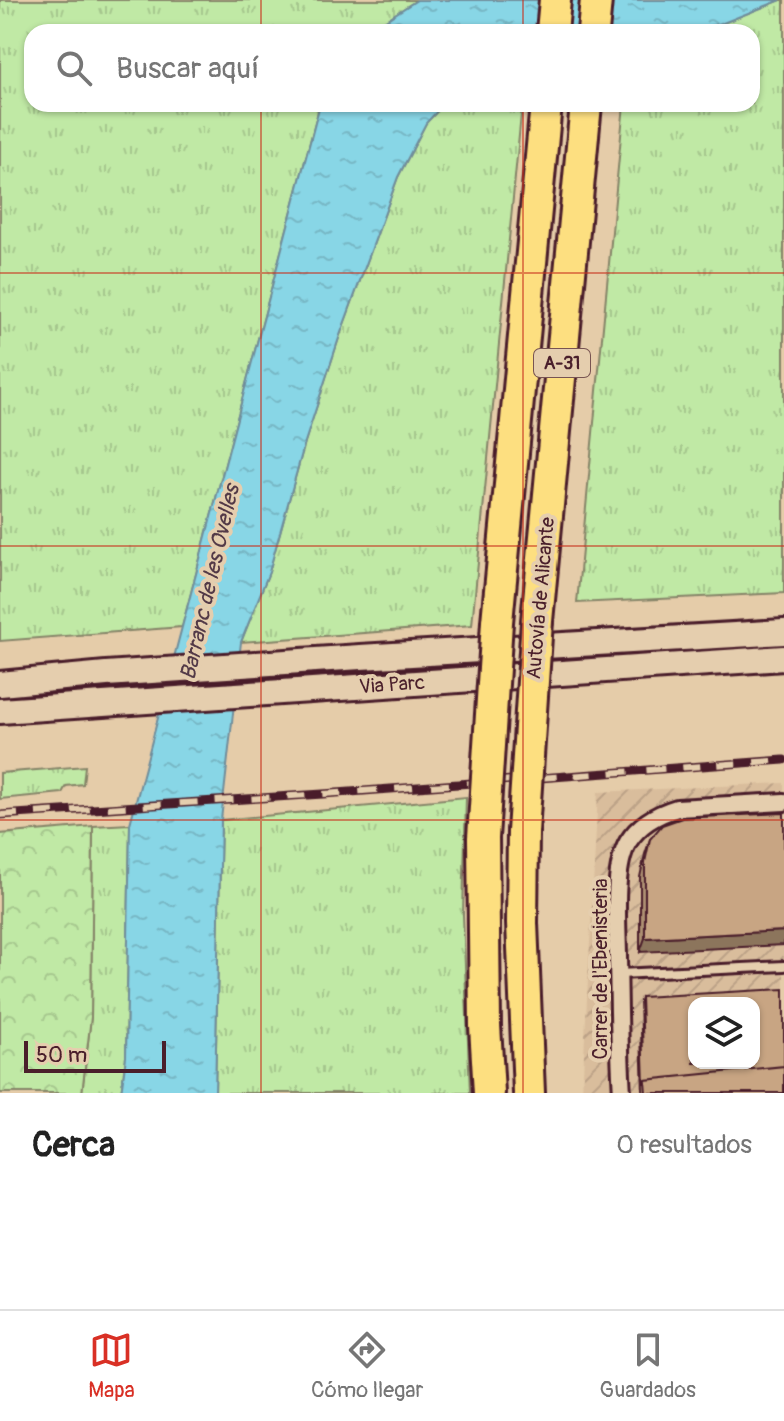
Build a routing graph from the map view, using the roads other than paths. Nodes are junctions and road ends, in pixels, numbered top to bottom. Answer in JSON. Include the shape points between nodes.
{"nodes":[{"id":1,"x":555,"y":0,"type":"edge"},
{"id":2,"x":596,"y":0,"type":"edge"},
{"id":3,"x":553,"y":24,"type":"edge"},
{"id":4,"x":594,"y":24,"type":"edge"},
{"id":5,"x":545,"y":112,"type":"edge"},
{"id":6,"x":585,"y":112,"type":"edge"},
{"id":7,"x":784,"y":632,"type":"edge"},
{"id":8,"x":784,"y":658,"type":"edge"},
{"id":9,"x":0,"y":684,"type":"edge"},
{"id":10,"x":0,"y":711,"type":"edge"},
{"id":11,"x":784,"y":802,"type":"edge"},
{"id":12,"x":784,"y":966,"type":"edge"},
{"id":13,"x":619,"y":974,"type":"junction"},
{"id":14,"x":489,"y":1093,"type":"edge"},
{"id":15,"x":529,"y":1093,"type":"edge"},
{"id":16,"x":622,"y":1093,"type":"edge"}],
"edges":[{"from":1,"to":3,"type":"highway"},
{"from":2,"to":4,"type":"highway"},
{"from":5,"to":14,"type":"highway","name":"Autovía de Alicante","number":"A-31","bridge":true,"via":[[497,622],[483,838]]},
{"from":6,"to":15,"type":"highway","name":"Autovía de Alicante","number":"A-31","bridge":true,"via":[[537,621],[523,832]]},
{"from":7,"to":9,"type":"main road","name":"Via Parc"},
{"from":8,"to":10,"type":"main road","name":"Via Parc"},
{"from":11,"to":13,"type":"street","name":"Carrer de l'Ebenisteria","via":[[677,808],[643,825],[621,858]]},
{"from":12,"to":13,"type":"lane"},
{"from":13,"to":16,"type":"street","name":"Carrer de l'Ebenisteria"}]}
